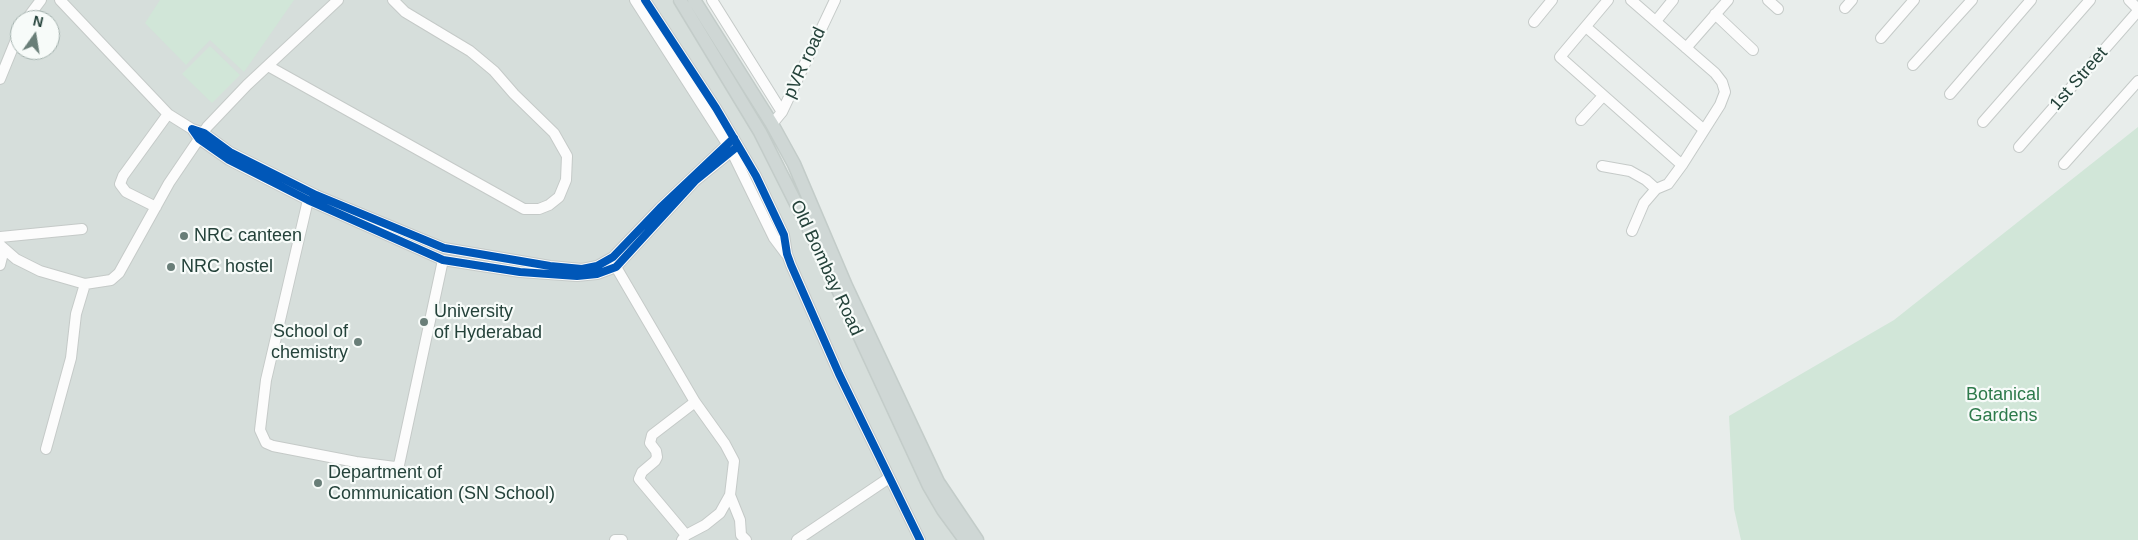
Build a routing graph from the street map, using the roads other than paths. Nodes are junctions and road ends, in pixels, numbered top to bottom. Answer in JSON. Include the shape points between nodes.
{"nodes":[{"id":1,"x":60,"y":0,"type":"edge"},
{"id":2,"x":338,"y":0,"type":"edge"},
{"id":3,"x":393,"y":0,"type":"edge"},
{"id":4,"x":635,"y":0,"type":"edge"},
{"id":5,"x":645,"y":0,"type":"edge"},
{"id":6,"x":680,"y":0,"type":"edge"},
{"id":7,"x":694,"y":0,"type":"edge"},
{"id":8,"x":712,"y":0,"type":"edge"},
{"id":9,"x":835,"y":0,"type":"edge"},
{"id":10,"x":1552,"y":0,"type":"edge"},
{"id":11,"x":1608,"y":0,"type":"edge"},
{"id":12,"x":1631,"y":0,"type":"edge"},
{"id":13,"x":1673,"y":0,"type":"edge"},
{"id":14,"x":1728,"y":0,"type":"edge"},
{"id":15,"x":1768,"y":0,"type":"edge"},
{"id":16,"x":1914,"y":0,"type":"edge"},
{"id":17,"x":1972,"y":0,"type":"edge"},
{"id":18,"x":2031,"y":0,"type":"edge"},
{"id":19,"x":2090,"y":0,"type":"edge"},
{"id":20,"x":2128,"y":0,"type":"edge"},
{"id":21,"x":1778,"y":9,"type":"dead end"},
{"id":22,"x":2138,"y":10,"type":"edge"},
{"id":23,"x":1715,"y":14,"type":"junction"},
{"id":24,"x":1656,"y":21,"type":"junction"},
{"id":25,"x":1534,"y":22,"type":"dead end"},
{"id":26,"x":1586,"y":27,"type":"junction"},
{"id":27,"x":1881,"y":38,"type":"dead end"},
{"id":28,"x":1686,"y":48,"type":"junction"},
{"id":29,"x":1753,"y":50,"type":"dead end"},
{"id":30,"x":10,"y":54,"type":"edge"},
{"id":31,"x":1913,"y":65,"type":"dead end"},
{"id":32,"x":268,"y":66,"type":"junction"},
{"id":33,"x":0,"y":79,"type":"edge"},
{"id":34,"x":2138,"y":81,"type":"edge"},
{"id":35,"x":1950,"y":94,"type":"dead end"},
{"id":36,"x":1603,"y":96,"type":"junction"},
{"id":37,"x":782,"y":112,"type":"junction"},
{"id":38,"x":168,"y":114,"type":"junction"},
{"id":39,"x":1581,"y":120,"type":"dead end"},
{"id":40,"x":1984,"y":122,"type":"dead end"},
{"id":41,"x":772,"y":124,"type":"junction"},
{"id":42,"x":1703,"y":129,"type":"junction"},
{"id":43,"x":201,"y":136,"type":"junction"},
{"id":44,"x":732,"y":144,"type":"junction"},
{"id":45,"x":2019,"y":147,"type":"dead end"},
{"id":46,"x":2064,"y":164,"type":"dead end"},
{"id":47,"x":1682,"y":165,"type":"junction"},
{"id":48,"x":1602,"y":166,"type":"dead end"},
{"id":49,"x":1656,"y":189,"type":"junction"},
{"id":50,"x":308,"y":200,"type":"junction"},
{"id":51,"x":156,"y":207,"type":"junction"},
{"id":52,"x":82,"y":229,"type":"dead end"},
{"id":53,"x":1632,"y":231,"type":"dead end"},
{"id":54,"x":0,"y":237,"type":"edge"},
{"id":55,"x":2,"y":247,"type":"edge"},
{"id":56,"x":443,"y":260,"type":"junction"},
{"id":57,"x":0,"y":265,"type":"edge"},
{"id":58,"x":616,"y":267,"type":"junction"},
{"id":59,"x":85,"y":284,"type":"junction"},
{"id":60,"x":695,"y":402,"type":"junction"},
{"id":61,"x":46,"y":449,"type":"dead end"},
{"id":62,"x":889,"y":478,"type":"junction"},
{"id":63,"x":730,"y":495,"type":"junction"},
{"id":64,"x":684,"y":537,"type":"edge"},
{"id":65,"x":615,"y":540,"type":"edge"},
{"id":66,"x":622,"y":540,"type":"edge"},
{"id":67,"x":746,"y":540,"type":"edge"},
{"id":68,"x":796,"y":540,"type":"edge"},
{"id":69,"x":920,"y":540,"type":"edge"},
{"id":70,"x":965,"y":540,"type":"edge"},
{"id":71,"x":977,"y":540,"type":"edge"}],
"edges":[{"from":1,"to":38,"type":"street"},
{"from":2,"to":32,"type":"street"},
{"from":3,"to":32,"type":"street","via":[[405,12],[470,51],[554,133],[567,156],[566,180],[559,197],[539,209],[524,210]]},
{"from":4,"to":44,"type":"street"},
{"from":5,"to":44,"type":"street"},
{"from":6,"to":70,"type":"main road","name":"Old Bombay Road","via":[[760,132],[823,257],[929,486]]},
{"from":7,"to":41,"type":"main road","name":"Old Bombay Road"},
{"from":8,"to":37,"type":"street"},
{"from":9,"to":37,"type":"street","name":"pVR road"},
{"from":10,"to":25,"type":"street"},
{"from":11,"to":26,"type":"street"},
{"from":12,"to":24,"type":"street"},
{"from":13,"to":24,"type":"street"},
{"from":14,"to":23,"type":"street"},
{"from":15,"to":21,"type":"street"},
{"from":16,"to":27,"type":"street"},
{"from":17,"to":31,"type":"street"},
{"from":18,"to":35,"type":"street"},
{"from":19,"to":40,"type":"street"},
{"from":20,"to":22,"type":"street"},
{"from":22,"to":45,"type":"street","name":"1st Street"},
{"from":23,"to":28,"type":"street"},
{"from":23,"to":29,"type":"street"},
{"from":24,"to":28,"type":"street"},
{"from":26,"to":36,"type":"street","via":[[1560,57]]},
{"from":26,"to":42,"type":"street"},
{"from":28,"to":42,"type":"street","via":[[1715,73],[1725,92]]},
{"from":30,"to":33,"type":"street"},
{"from":32,"to":43,"type":"street"},
{"from":34,"to":46,"type":"street"},
{"from":36,"to":39,"type":"street"},
{"from":36,"to":47,"type":"street"},
{"from":37,"to":41,"type":"street","name":"pVR road"},
{"from":38,"to":43,"type":"street"},
{"from":38,"to":51,"type":"street","via":[[122,176],[120,184],[126,192]]},
{"from":41,"to":71,"type":"main road","name":"Old Bombay Road","via":[[794,164],[846,286],[938,482]]},
{"from":42,"to":47,"type":"street"},
{"from":43,"to":44,"type":"street","via":[[316,195],[444,248],[574,269],[597,266],[614,257]]},
{"from":43,"to":50,"type":"street","via":[[229,160]]},
{"from":43,"to":51,"type":"street"},
{"from":44,"to":58,"type":"street"},
{"from":44,"to":62,"type":"street","via":[[756,176],[784,235],[787,254]]},
{"from":47,"to":49,"type":"street","via":[[1668,184]]},
{"from":48,"to":49,"type":"street","via":[[1630,171]]},
{"from":49,"to":53,"type":"street","via":[[1644,203]]},
{"from":50,"to":56,"type":"street"},
{"from":50,"to":56,"type":"street","via":[[266,380],[260,430],[266,442],[356,462],[399,465]]},
{"from":51,"to":59,"type":"street","via":[[119,273],[110,280]]},
{"from":52,"to":54,"type":"street"},
{"from":55,"to":57,"type":"street"},
{"from":55,"to":59,"type":"street","via":[[16,259],[40,271]]},
{"from":56,"to":58,"type":"street","via":[[520,272],[577,276],[597,274]]},
{"from":58,"to":60,"type":"street"},
{"from":59,"to":61,"type":"street","via":[[76,314],[71,358]]},
{"from":60,"to":63,"type":"street","via":[[734,461]]},
{"from":60,"to":64,"type":"street","via":[[652,435],[650,443],[657,457],[639,479]]},
{"from":62,"to":68,"type":"street"},
{"from":62,"to":69,"type":"street"},
{"from":63,"to":64,"type":"street","via":[[720,513]]},
{"from":63,"to":67,"type":"street","via":[[740,520],[741,534]]},
{"from":65,"to":66,"type":"street"}]}
